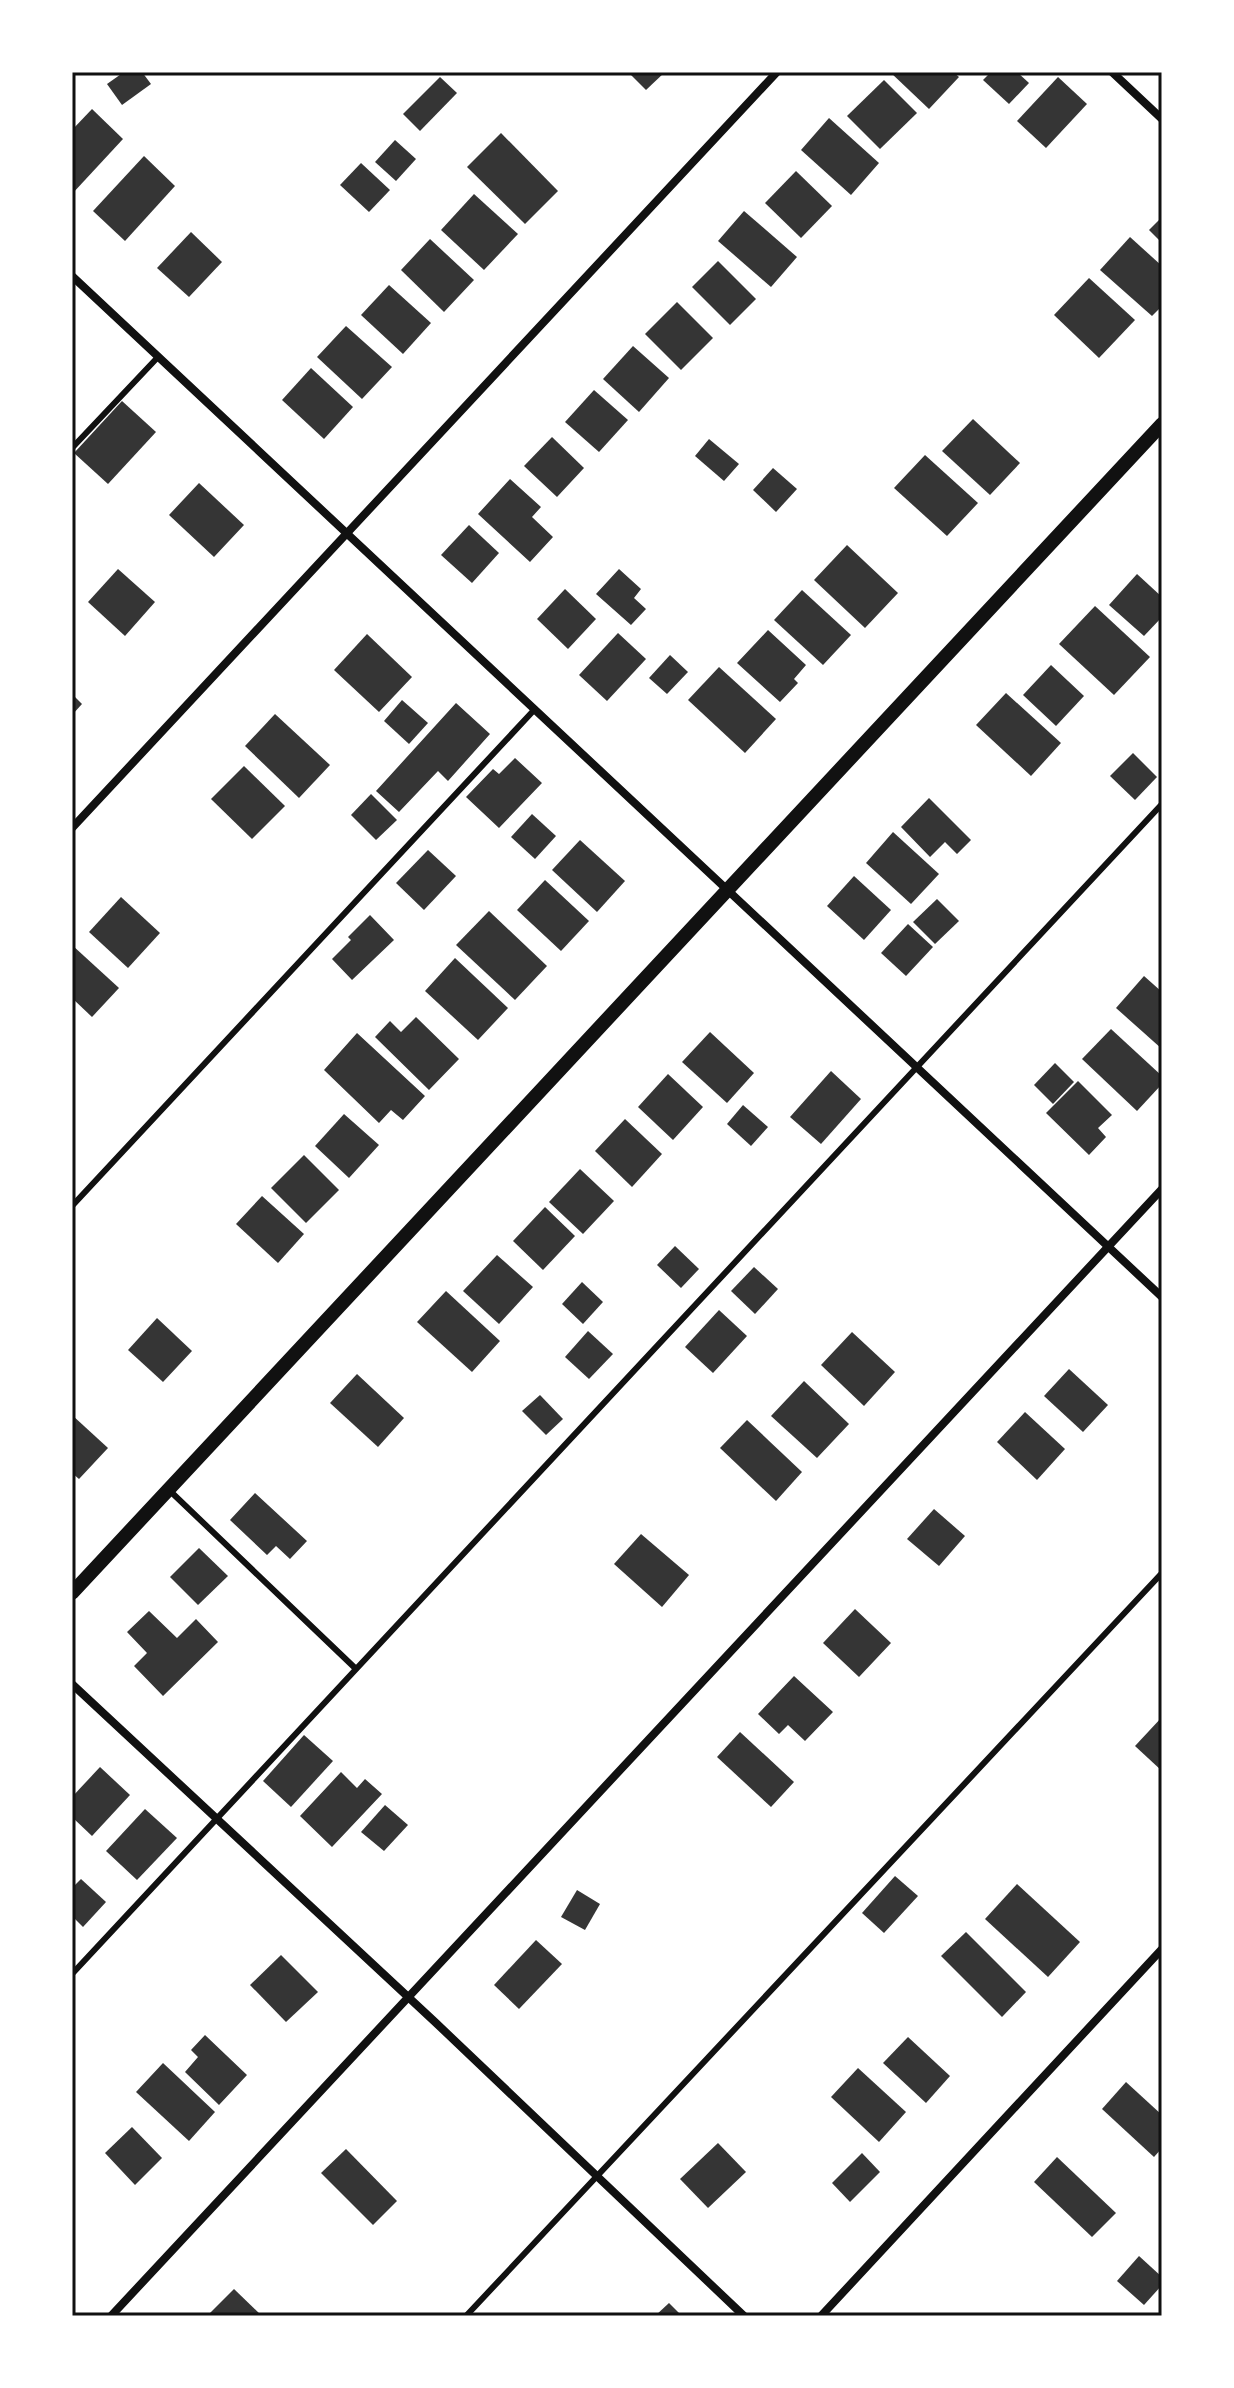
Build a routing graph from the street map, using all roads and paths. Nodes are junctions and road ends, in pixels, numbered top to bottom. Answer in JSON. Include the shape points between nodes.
{"nodes":[{"id":1,"x":777,"y":72,"type":"edge"},
{"id":2,"x":1112,"y":72,"type":"edge"},
{"id":3,"x":1162,"y":119,"type":"edge"},
{"id":4,"x":72,"y":276,"type":"edge"},
{"id":5,"x":158,"y":357,"type":"junction"},
{"id":6,"x":1162,"y":424,"type":"edge"},
{"id":7,"x":72,"y":448,"type":"edge"},
{"id":8,"x":347,"y":533,"type":"junction"},
{"id":9,"x":535,"y":709,"type":"junction"},
{"id":10,"x":1162,"y":804,"type":"edge"},
{"id":11,"x":72,"y":828,"type":"edge"},
{"id":12,"x":728,"y":889,"type":"junction"},
{"id":13,"x":918,"y":1067,"type":"junction"},
{"id":14,"x":1162,"y":1189,"type":"edge"},
{"id":15,"x":72,"y":1206,"type":"edge"},
{"id":16,"x":1109,"y":1247,"type":"junction"},
{"id":17,"x":1162,"y":1297,"type":"edge"},
{"id":18,"x":169,"y":1490,"type":"junction"},
{"id":19,"x":1162,"y":1573,"type":"edge"},
{"id":20,"x":72,"y":1593,"type":"edge"},
{"id":21,"x":355,"y":1668,"type":"junction"},
{"id":22,"x":72,"y":1684,"type":"edge"},
{"id":23,"x":216,"y":1818,"type":"junction"},
{"id":24,"x":1162,"y":1949,"type":"edge"},
{"id":25,"x":72,"y":1974,"type":"edge"},
{"id":26,"x":408,"y":1996,"type":"junction"},
{"id":27,"x":597,"y":2175,"type":"junction"},
{"id":28,"x":111,"y":2316,"type":"edge"},
{"id":29,"x":466,"y":2316,"type":"edge"},
{"id":30,"x":744,"y":2316,"type":"edge"},
{"id":31,"x":821,"y":2316,"type":"edge"}],
"edges":[{"from":1,"to":8,"type":"street"},
{"from":2,"to":3,"type":"street"},
{"from":4,"to":5,"type":"street"},
{"from":5,"to":7,"type":"lane"},
{"from":5,"to":8,"type":"street"},
{"from":6,"to":12,"type":"street"},
{"from":8,"to":9,"type":"street"},
{"from":8,"to":11,"type":"street"},
{"from":9,"to":12,"type":"street"},
{"from":9,"to":15,"type":"lane"},
{"from":10,"to":13,"type":"lane"},
{"from":12,"to":13,"type":"street"},
{"from":12,"to":18,"type":"street"},
{"from":13,"to":16,"type":"street"},
{"from":13,"to":21,"type":"lane"},
{"from":14,"to":16,"type":"street"},
{"from":16,"to":17,"type":"street"},
{"from":16,"to":26,"type":"street"},
{"from":18,"to":20,"type":"street"},
{"from":18,"to":21,"type":"lane"},
{"from":19,"to":27,"type":"lane"},
{"from":21,"to":23,"type":"lane"},
{"from":22,"to":23,"type":"street"},
{"from":23,"to":25,"type":"lane"},
{"from":23,"to":26,"type":"street"},
{"from":24,"to":31,"type":"street"},
{"from":26,"to":27,"type":"street"},
{"from":26,"to":28,"type":"street"},
{"from":27,"to":29,"type":"lane"},
{"from":27,"to":30,"type":"street"}]}
